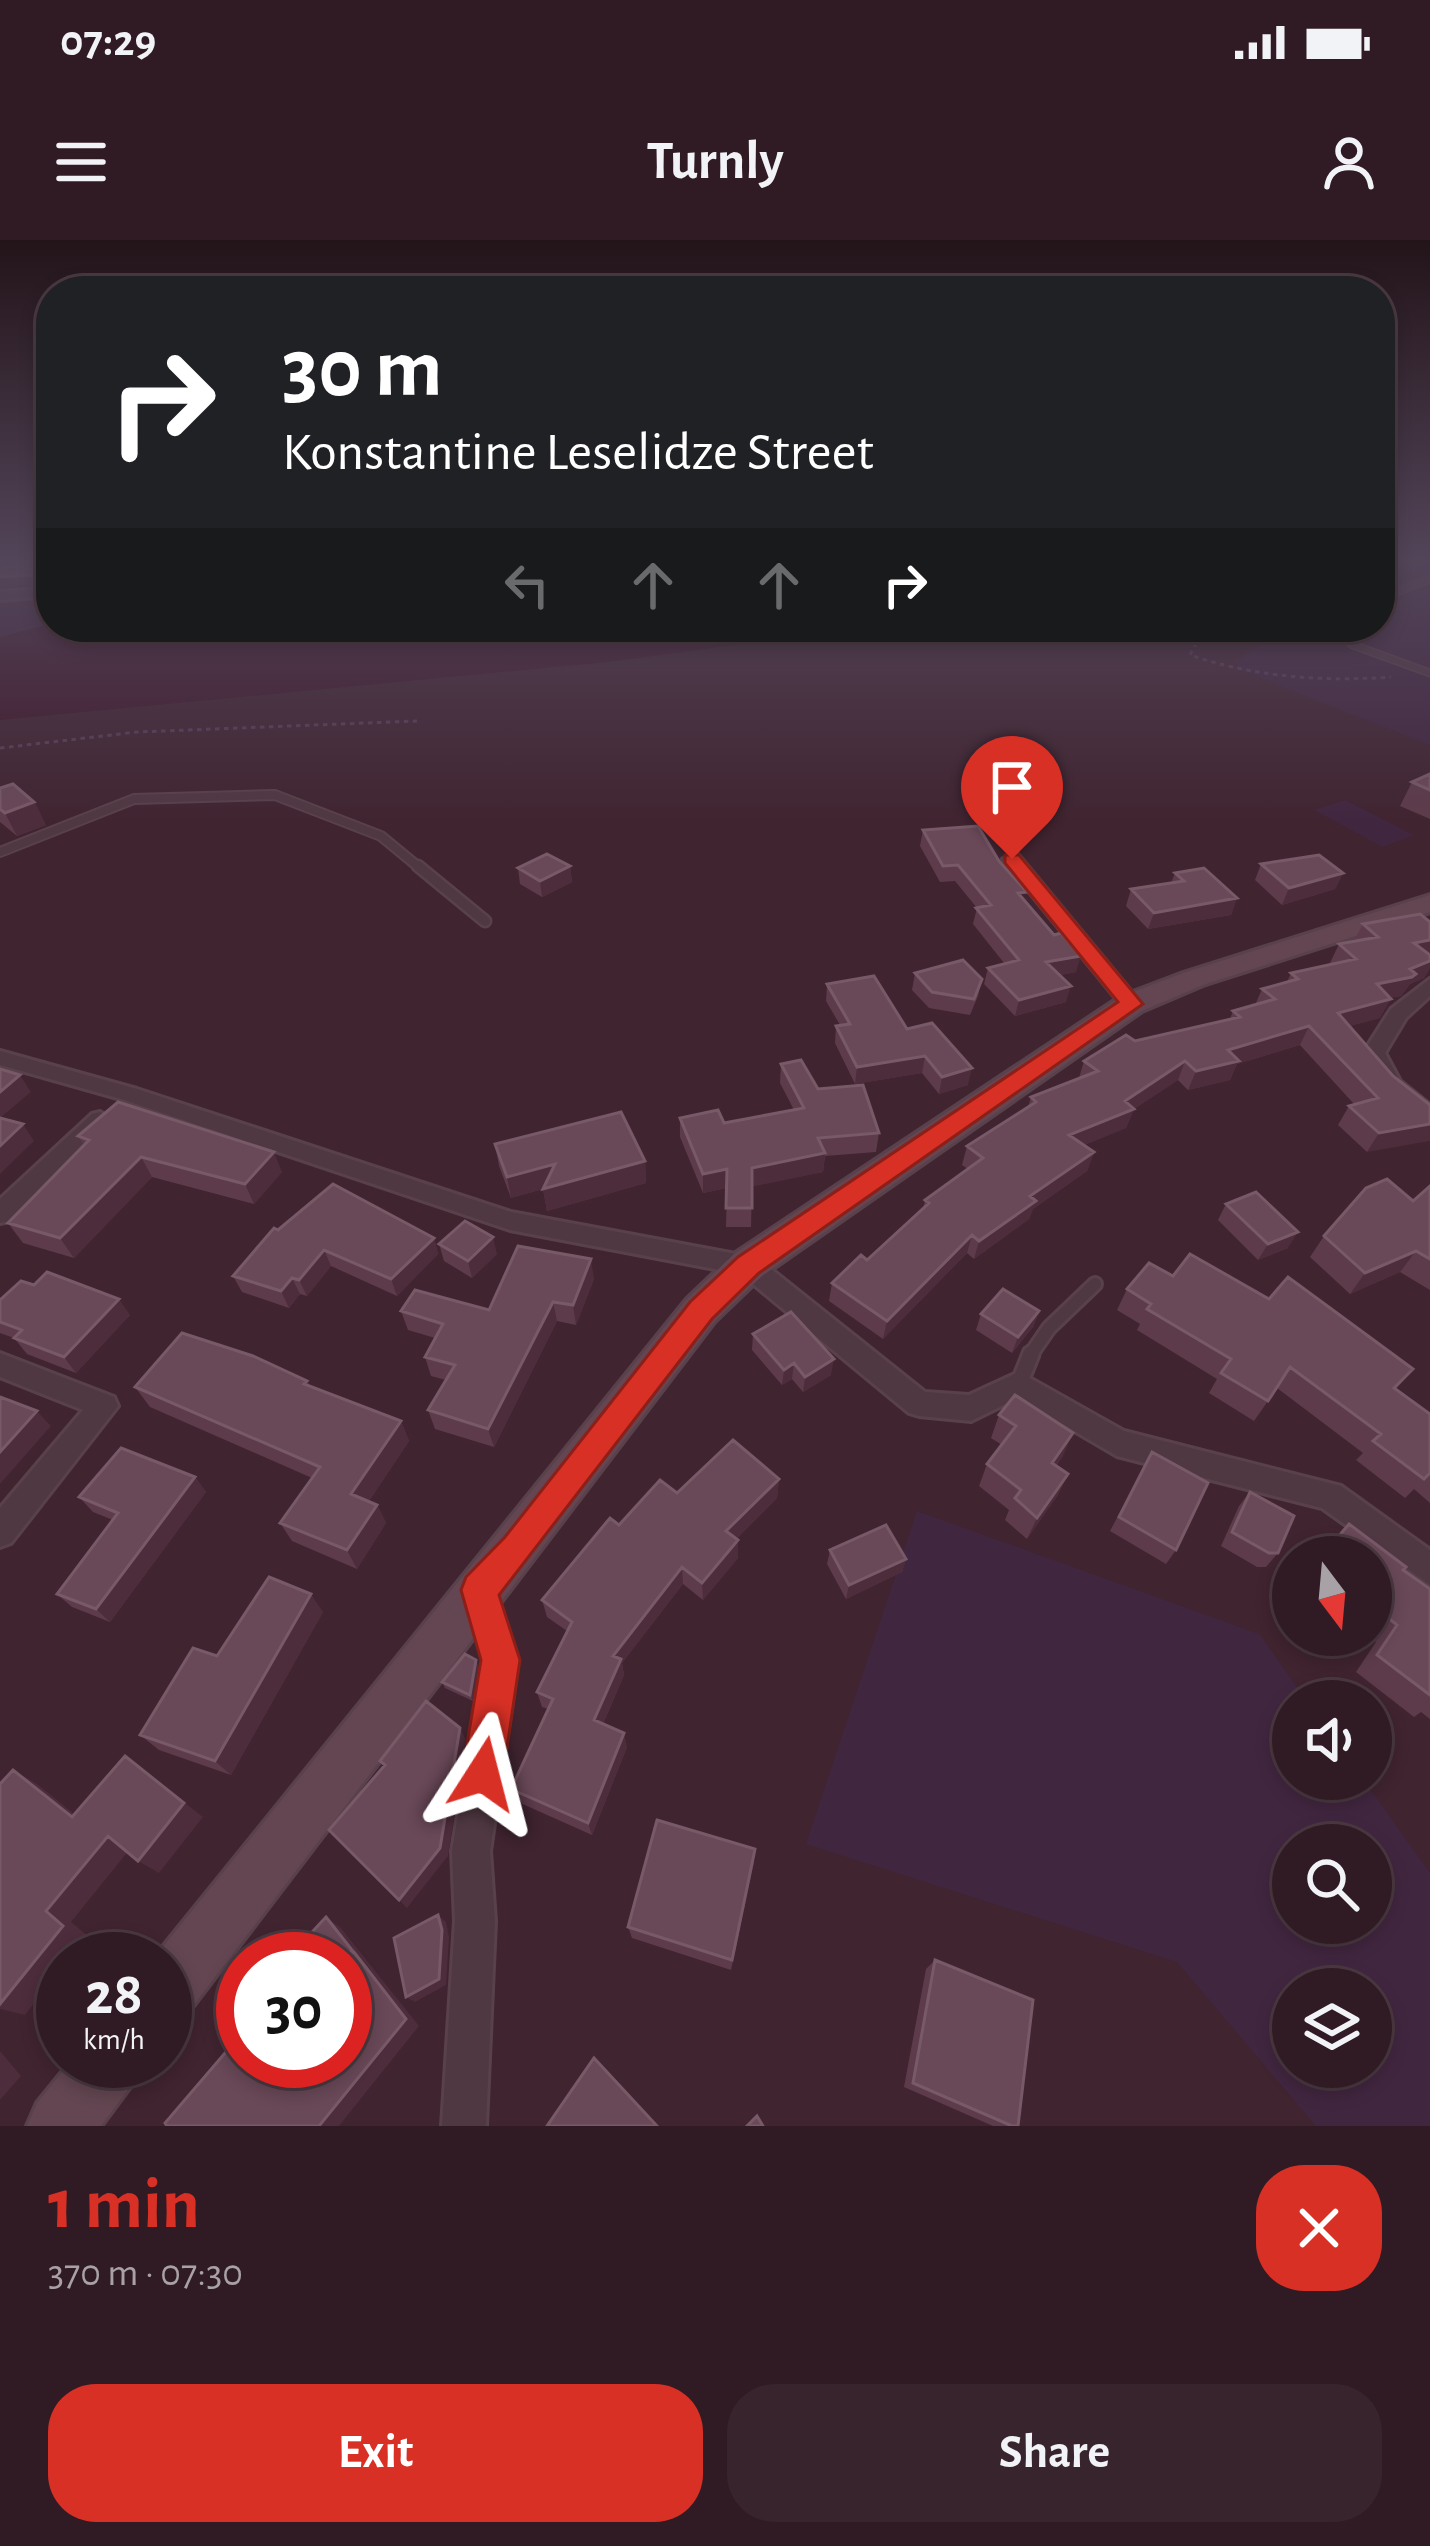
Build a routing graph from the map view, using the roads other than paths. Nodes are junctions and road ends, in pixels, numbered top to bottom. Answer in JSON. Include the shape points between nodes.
{"nodes":[{"id":1,"x":1359,"y":647,"type":"edge"},
{"id":2,"x":1428,"y":672,"type":"edge"},
{"id":3,"x":0,"y":852,"type":"edge"},
{"id":4,"x":1012,"y":859,"type":"dead end"},
{"id":5,"x":1419,"y":913,"type":"edge"},
{"id":6,"x":485,"y":921,"type":"dead end"},
{"id":7,"x":1430,"y":986,"type":"edge"},
{"id":8,"x":1131,"y":1004,"type":"junction"},
{"id":9,"x":0,"y":1058,"type":"edge"},
{"id":10,"x":128,"y":1094,"type":"junction"},
{"id":11,"x":1430,"y":1117,"type":"edge"},
{"id":12,"x":0,"y":1214,"type":"edge"},
{"id":13,"x":748,"y":1265,"type":"junction"},
{"id":14,"x":1095,"y":1284,"type":"dead end"},
{"id":15,"x":0,"y":1365,"type":"edge"},
{"id":16,"x":1019,"y":1384,"type":"junction"},
{"id":17,"x":0,"y":1532,"type":"edge"},
{"id":18,"x":1430,"y":1569,"type":"edge"},
{"id":19,"x":479,"y":1590,"type":"junction"},
{"id":20,"x":192,"y":1957,"type":"edge"},
{"id":21,"x":90,"y":2088,"type":"edge"},
{"id":22,"x":60,"y":2126,"type":"edge"},
{"id":23,"x":464,"y":2126,"type":"edge"}],
"edges":[{"from":1,"to":2,"type":"lane"},
{"from":3,"to":6,"type":"lane","via":[[134,799],[275,795],[381,836]]},
{"from":4,"to":8,"type":"street"},
{"from":5,"to":8,"type":"main road"},
{"from":7,"to":11,"type":"street","via":[[1398,1014],[1374,1053],[1392,1086]]},
{"from":8,"to":13,"type":"main road"},
{"from":9,"to":10,"type":"street"},
{"from":10,"to":12,"type":"street"},
{"from":10,"to":13,"type":"street","via":[[510,1221]]},
{"from":13,"to":16,"type":"street","via":[[919,1404],[971,1408]]},
{"from":13,"to":19,"type":"main road","via":[[701,1310]]},
{"from":14,"to":16,"type":"lane","via":[[1051,1322]]},
{"from":15,"to":17,"type":"street","via":[[104,1406]]},
{"from":16,"to":18,"type":"street","via":[[1117,1443],[1330,1496]]},
{"from":19,"to":20,"type":"main road"},
{"from":19,"to":23,"type":"street","via":[[501,1660],[471,1851]]},
{"from":21,"to":22,"type":"main road"}]}
